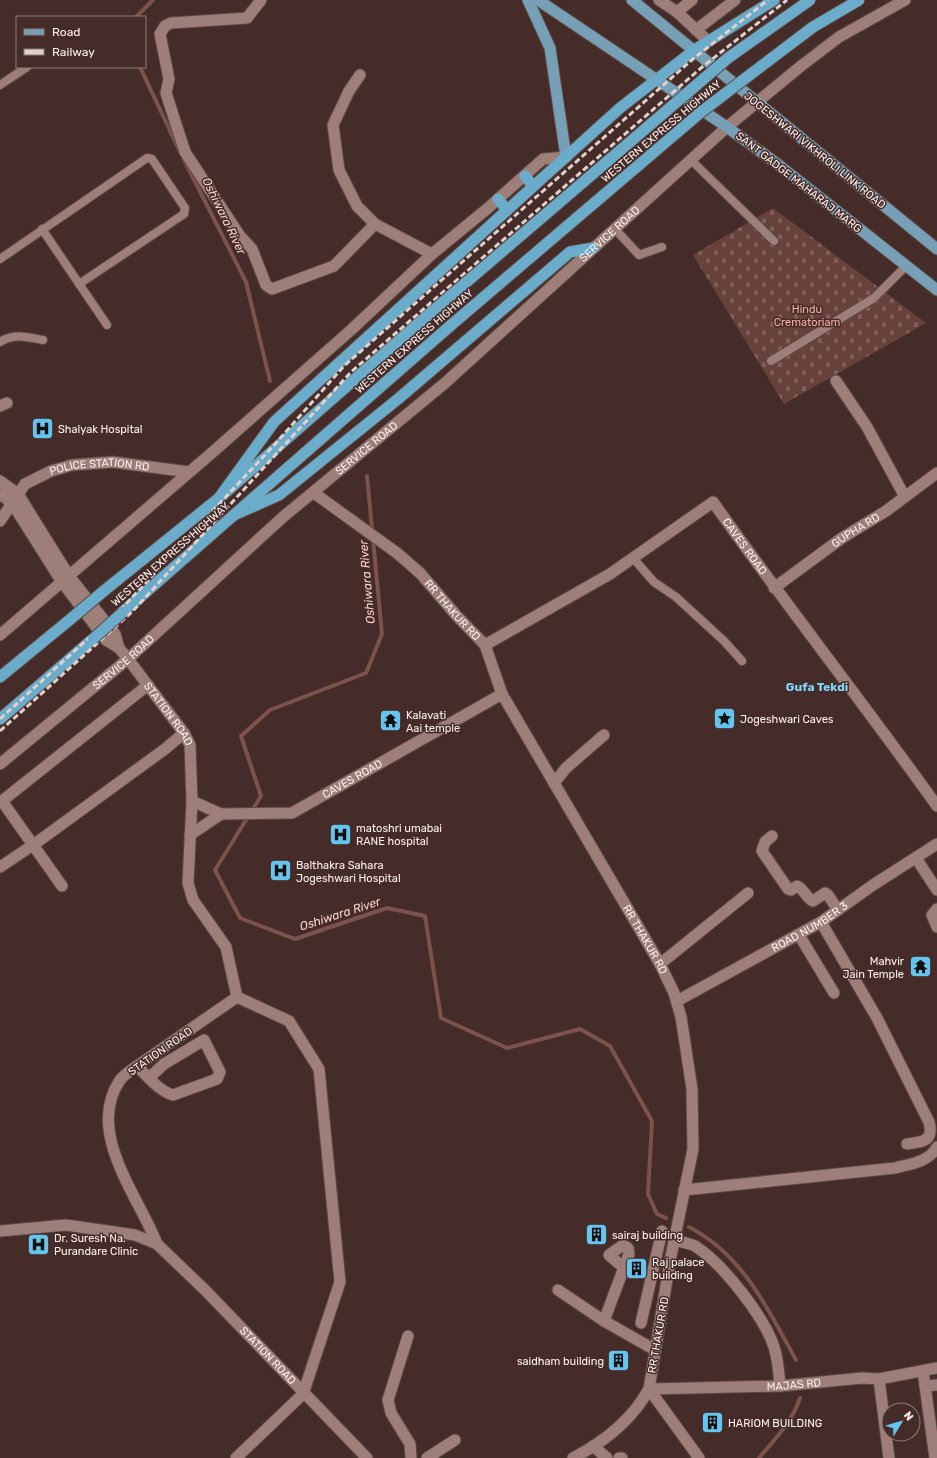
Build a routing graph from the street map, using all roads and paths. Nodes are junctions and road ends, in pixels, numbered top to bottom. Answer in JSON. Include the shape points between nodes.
{"nodes":[{"id":1,"x":261,"y":0,"type":"edge"},
{"id":2,"x":528,"y":0,"type":"edge"},
{"id":3,"x":538,"y":0,"type":"edge"},
{"id":4,"x":632,"y":0,"type":"edge"},
{"id":5,"x":658,"y":0,"type":"edge"},
{"id":6,"x":692,"y":0,"type":"edge"},
{"id":7,"x":735,"y":0,"type":"edge"},
{"id":8,"x":774,"y":0,"type":"edge"},
{"id":9,"x":810,"y":0,"type":"edge"},
{"id":10,"x":859,"y":0,"type":"edge"},
{"id":11,"x":905,"y":0,"type":"edge"},
{"id":12,"x":677,"y":12,"type":"junction"},
{"id":13,"x":696,"y":30,"type":"junction"},
{"id":14,"x":708,"y":41,"type":"junction"},
{"id":15,"x":693,"y":51,"type":"junction"},
{"id":16,"x":26,"y":68,"type":"edge"},
{"id":17,"x":360,"y":75,"type":"dead end"},
{"id":18,"x":656,"y":80,"type":"junction"},
{"id":19,"x":0,"y":85,"type":"edge"},
{"id":20,"x":757,"y":102,"type":"junction"},
{"id":21,"x":727,"y":127,"type":"junction"},
{"id":22,"x":566,"y":157,"type":"junction"},
{"id":23,"x":691,"y":160,"type":"junction"},
{"id":24,"x":525,"y":176,"type":"junction"},
{"id":25,"x":533,"y":186,"type":"junction"},
{"id":26,"x":498,"y":199,"type":"junction"},
{"id":27,"x":507,"y":210,"type":"junction"},
{"id":28,"x":375,"y":224,"type":"junction"},
{"id":29,"x":42,"y":229,"type":"junction"},
{"id":30,"x":615,"y":229,"type":"junction"},
{"id":31,"x":774,"y":241,"type":"dead end"},
{"id":32,"x":662,"y":247,"type":"dead end"},
{"id":33,"x":593,"y":248,"type":"junction"},
{"id":34,"x":937,"y":249,"type":"edge"},
{"id":35,"x":432,"y":254,"type":"junction"},
{"id":36,"x":0,"y":259,"type":"edge"},
{"id":37,"x":906,"y":266,"type":"junction"},
{"id":38,"x":79,"y":284,"type":"junction"},
{"id":39,"x":937,"y":290,"type":"edge"},
{"id":40,"x":107,"y":326,"type":"dead end"},
{"id":41,"x":42,"y":340,"type":"dead end"},
{"id":42,"x":0,"y":342,"type":"edge"},
{"id":43,"x":771,"y":361,"type":"dead end"},
{"id":44,"x":836,"y":381,"type":"dead end"},
{"id":45,"x":190,"y":472,"type":"junction"},
{"id":46,"x":937,"y":473,"type":"edge"},
{"id":47,"x":0,"y":481,"type":"edge"},
{"id":48,"x":314,"y":492,"type":"junction"},
{"id":49,"x":0,"y":494,"type":"edge"},
{"id":50,"x":905,"y":497,"type":"junction"},
{"id":51,"x":15,"y":498,"type":"junction"},
{"id":52,"x":219,"y":498,"type":"junction"},
{"id":53,"x":234,"y":515,"type":"junction"},
{"id":54,"x":0,"y":521,"type":"edge"},
{"id":55,"x":633,"y":558,"type":"junction"},
{"id":56,"x":66,"y":579,"type":"junction"},
{"id":57,"x":774,"y":588,"type":"junction"},
{"id":58,"x":0,"y":635,"type":"edge"},
{"id":59,"x":485,"y":645,"type":"junction"},
{"id":60,"x":128,"y":659,"type":"junction"},
{"id":61,"x":742,"y":661,"type":"dead end"},
{"id":62,"x":0,"y":677,"type":"edge"},
{"id":63,"x":148,"y":685,"type":"junction"},
{"id":64,"x":502,"y":694,"type":"junction"},
{"id":65,"x":0,"y":719,"type":"edge"},
{"id":66,"x":184,"y":733,"type":"junction"},
{"id":67,"x":604,"y":735,"type":"dead end"},
{"id":68,"x":0,"y":764,"type":"edge"},
{"id":69,"x":554,"y":783,"type":"junction"},
{"id":70,"x":1,"y":801,"type":"edge"},
{"id":71,"x":192,"y":801,"type":"junction"},
{"id":72,"x":937,"y":806,"type":"edge"},
{"id":73,"x":221,"y":814,"type":"junction"},
{"id":74,"x":190,"y":835,"type":"junction"},
{"id":75,"x":772,"y":836,"type":"dead end"},
{"id":76,"x":937,"y":844,"type":"edge"},
{"id":77,"x":33,"y":845,"type":"junction"},
{"id":78,"x":916,"y":858,"type":"junction"},
{"id":79,"x":0,"y":867,"type":"edge"},
{"id":80,"x":62,"y":886,"type":"dead end"},
{"id":81,"x":937,"y":890,"type":"edge"},
{"id":82,"x":748,"y":893,"type":"dead end"},
{"id":83,"x":937,"y":909,"type":"edge"},
{"id":84,"x":838,"y":910,"type":"junction"},
{"id":85,"x":821,"y":922,"type":"junction"},
{"id":86,"x":937,"y":927,"type":"edge"},
{"id":87,"x":799,"y":935,"type":"junction"},
{"id":88,"x":660,"y":964,"type":"junction"},
{"id":89,"x":834,"y":993,"type":"dead end"},
{"id":90,"x":237,"y":997,"type":"junction"},
{"id":91,"x":676,"y":1001,"type":"junction"},
{"id":92,"x":196,"y":1026,"type":"junction"},
{"id":93,"x":204,"y":1040,"type":"junction"},
{"id":94,"x":136,"y":1066,"type":"junction"},
{"id":95,"x":149,"y":1078,"type":"junction"},
{"id":96,"x":907,"y":1144,"type":"dead end"},
{"id":97,"x":937,"y":1147,"type":"edge"},
{"id":98,"x":684,"y":1190,"type":"junction"},
{"id":99,"x":0,"y":1231,"type":"edge"},
{"id":100,"x":662,"y":1231,"type":"dead end"},
{"id":101,"x":674,"y":1240,"type":"junction"},
{"id":102,"x":157,"y":1244,"type":"junction"},
{"id":103,"x":624,"y":1268,"type":"dead end"},
{"id":104,"x":653,"y":1273,"type":"junction"},
{"id":105,"x":668,"y":1276,"type":"junction"},
{"id":106,"x":558,"y":1290,"type":"dead end"},
{"id":107,"x":604,"y":1321,"type":"junction"},
{"id":108,"x":641,"y":1323,"type":"dead end"},
{"id":109,"x":408,"y":1336,"type":"dead end"},
{"id":110,"x":655,"y":1350,"type":"junction"},
{"id":111,"x":937,"y":1368,"type":"edge"},
{"id":112,"x":919,"y":1372,"type":"junction"},
{"id":113,"x":879,"y":1379,"type":"junction"},
{"id":114,"x":937,"y":1385,"type":"edge"},
{"id":115,"x":780,"y":1386,"type":"junction"},
{"id":116,"x":925,"y":1386,"type":"junction"},
{"id":117,"x":648,"y":1389,"type":"junction"},
{"id":118,"x":303,"y":1394,"type":"junction"},
{"id":119,"x":455,"y":1440,"type":"dead end"},
{"id":120,"x":410,"y":1444,"type":"junction"},
{"id":121,"x":593,"y":1446,"type":"junction"},
{"id":122,"x":576,"y":1457,"type":"edge"},
{"id":123,"x":236,"y":1458,"type":"edge"},
{"id":124,"x":368,"y":1458,"type":"edge"},
{"id":125,"x":411,"y":1458,"type":"edge"},
{"id":126,"x":423,"y":1458,"type":"edge"},
{"id":127,"x":428,"y":1458,"type":"edge"},
{"id":128,"x":607,"y":1458,"type":"edge"},
{"id":129,"x":699,"y":1458,"type":"edge"},
{"id":130,"x":889,"y":1458,"type":"edge"},
{"id":131,"x":929,"y":1458,"type":"edge"},
{"id":132,"x":935,"y":1458,"type":"edge"}],
"edges":[{"from":1,"to":28,"type":"street","via":[[247,18],[171,23],[165,26],[160,34],[169,78],[166,93],[184,152],[240,236],[252,249],[266,285],[272,289],[334,266]]},
{"from":2,"to":22,"type":"main road","via":[[550,48]]},
{"from":3,"to":18,"type":"main road","name":"SANT GADGE MAHARAJ MARG"},
{"from":4,"to":15,"type":"main road","name":"JOGESHWARI VIKHROLI LINK ROAD"},
{"from":5,"to":12,"type":"street"},
{"from":6,"to":12,"type":"street"},
{"from":7,"to":13,"type":"street"},
{"from":8,"to":14,"type":"highway"},
{"from":9,"to":52,"type":"highway","name":"WESTERN EXPRESS HIGHWAY","bridge":true,"via":[[728,58]]},
{"from":10,"to":53,"type":"highway","name":"WESTERN EXPRESS HIGHWAY","bridge":true,"via":[[813,27],[701,112]]},
{"from":11,"to":20,"type":"street","name":"SERVICE ROAD","via":[[839,37]]},
{"from":12,"to":13,"type":"street"},
{"from":13,"to":14,"type":"street"},
{"from":14,"to":15,"type":"highway"},
{"from":15,"to":18,"type":"highway"},
{"from":15,"to":20,"type":"main road","name":"JOGESHWARI VIKHROLI LINK ROAD"},
{"from":16,"to":19,"type":"lane"},
{"from":17,"to":28,"type":"street","via":[[349,91],[333,125],[340,170],[357,206]]},
{"from":18,"to":21,"type":"main road","name":"SANT GADGE MAHARAJ MARG"},
{"from":18,"to":22,"type":"highway"},
{"from":20,"to":21,"type":"street","name":"SERVICE ROAD"},
{"from":20,"to":34,"type":"main road","name":"JOGESHWARI VIKHROLI LINK ROAD"},
{"from":21,"to":23,"type":"street","name":"SERVICE ROAD"},
{"from":21,"to":37,"type":"main road","name":"SANT GADGE MAHARAJ MARG"},
{"from":22,"to":24,"type":"street","via":[[543,159]]},
{"from":22,"to":25,"type":"highway"},
{"from":23,"to":30,"type":"street","name":"SERVICE ROAD"},
{"from":23,"to":31,"type":"lane"},
{"from":24,"to":25,"type":"highway"},
{"from":24,"to":26,"type":"street"},
{"from":25,"to":27,"type":"highway"},
{"from":26,"to":27,"type":"highway"},
{"from":26,"to":35,"type":"street"},
{"from":27,"to":52,"type":"highway","via":[[274,422]]},
{"from":28,"to":35,"type":"street"},
{"from":29,"to":36,"type":"lane"},
{"from":29,"to":38,"type":"lane"},
{"from":29,"to":38,"type":"lane","via":[[147,158],[152,159],[184,208],[184,214]]},
{"from":30,"to":32,"type":"lane","via":[[639,255]]},
{"from":30,"to":33,"type":"street","name":"SERVICE ROAD"},
{"from":33,"to":48,"type":"street","name":"SERVICE ROAD","via":[[445,383]]},
{"from":33,"to":53,"type":"highway","via":[[570,252],[398,399],[279,495]]},
{"from":35,"to":45,"type":"street"},
{"from":37,"to":39,"type":"main road","name":"SANT GADGE MAHARAJ MARG"},
{"from":37,"to":43,"type":"lane","via":[[874,298]]},
{"from":38,"to":40,"type":"lane"},
{"from":41,"to":42,"type":"lane","via":[[21,336],[7,337]]},
{"from":44,"to":50,"type":"street","via":[[867,428]]},
{"from":45,"to":51,"type":"street","name":"POLICE STATION RD","via":[[113,462],[72,465],[51,471],[25,484]]},
{"from":45,"to":56,"type":"street"},
{"from":46,"to":50,"type":"street","name":"GUPHA RD"},
{"from":47,"to":51,"type":"street","name":"STATION ROAD"},
{"from":48,"to":59,"type":"street","name":"RR THAKUR RD","via":[[420,573]]},
{"from":48,"to":60,"type":"street","name":"SERVICE ROAD"},
{"from":49,"to":51,"type":"street","name":"STATION ROAD"},
{"from":50,"to":57,"type":"street","name":"GUPHA RD","via":[[842,538]]},
{"from":51,"to":54,"type":"street","name":"POLICE STATION RD"},
{"from":51,"to":56,"type":"street","name":"STATION ROAD"},
{"from":52,"to":62,"type":"highway","name":"WESTERN EXPRESS HIGHWAY","bridge":true},
{"from":53,"to":65,"type":"highway","name":"WESTERN EXPRESS HIGHWAY","bridge":true},
{"from":55,"to":57,"type":"street","name":"CAVES ROAD","via":[[713,502]]},
{"from":55,"to":59,"type":"street","name":"CAVES ROAD","via":[[610,574]]},
{"from":55,"to":61,"type":"lane","via":[[654,582],[676,597]]},
{"from":56,"to":58,"type":"street"},
{"from":56,"to":60,"type":"street","name":"STATION ROAD","via":[[115,634],[119,648]]},
{"from":57,"to":72,"type":"street","name":"CAVES ROAD","via":[[849,684]]},
{"from":59,"to":64,"type":"street","name":"RR THAKUR RD"},
{"from":60,"to":63,"type":"street","name":"STATION ROAD"},
{"from":60,"to":68,"type":"street","name":"SERVICE ROAD"},
{"from":63,"to":66,"type":"street","name":"STATION ROAD"},
{"from":63,"to":70,"type":"street"},
{"from":64,"to":69,"type":"street","name":"RR THAKUR RD"},
{"from":64,"to":73,"type":"street","name":"CAVES ROAD","via":[[292,813]]},
{"from":66,"to":71,"type":"street","name":"STATION ROAD","via":[[190,745]]},
{"from":66,"to":77,"type":"street"},
{"from":67,"to":69,"type":"street","via":[[566,768]]},
{"from":69,"to":88,"type":"street","name":"RR THAKUR RD"},
{"from":70,"to":77,"type":"street"},
{"from":71,"to":73,"type":"street","name":"CAVES ROAD"},
{"from":71,"to":74,"type":"street","name":"STATION ROAD"},
{"from":73,"to":74,"type":"street"},
{"from":74,"to":90,"type":"street","name":"STATION ROAD","via":[[189,889],[193,900],[226,947]]},
{"from":75,"to":84,"type":"street","via":[[765,842],[762,852],[788,889],[796,886],[813,901],[825,893]]},
{"from":76,"to":78,"type":"street","name":"ROAD NUMBER 3"},
{"from":77,"to":79,"type":"street"},
{"from":77,"to":80,"type":"street"},
{"from":78,"to":81,"type":"street"},
{"from":78,"to":84,"type":"street","name":"ROAD NUMBER 3"},
{"from":82,"to":88,"type":"street"},
{"from":83,"to":86,"type":"street","via":[[932,915]]},
{"from":84,"to":85,"type":"street","name":"ROAD NUMBER 3"},
{"from":85,"to":87,"type":"street","name":"ROAD NUMBER 3"},
{"from":85,"to":96,"type":"street","via":[[876,1018],[929,1122],[931,1130],[924,1142]]},
{"from":87,"to":89,"type":"street"},
{"from":87,"to":91,"type":"street","name":"ROAD NUMBER 3"},
{"from":88,"to":91,"type":"street","name":"RR THAKUR RD"},
{"from":90,"to":92,"type":"street","name":"STATION ROAD"},
{"from":90,"to":118,"type":"street","via":[[289,1021],[319,1069],[340,1282]]},
{"from":91,"to":98,"type":"street","name":"RR THAKUR RD","via":[[681,1017],[692,1089],[693,1149]]},
{"from":92,"to":93,"type":"street"},
{"from":92,"to":94,"type":"street","name":"STATION ROAD"},
{"from":93,"to":95,"type":"street","via":[[164,1064]]},
{"from":93,"to":95,"type":"street","via":[[220,1070],[217,1078],[173,1095]]},
{"from":94,"to":95,"type":"street"},
{"from":94,"to":102,"type":"street","name":"STATION ROAD","via":[[121,1079],[110,1102],[108,1119],[112,1148]]},
{"from":97,"to":98,"type":"street","via":[[922,1161],[895,1168]]},
{"from":98,"to":101,"type":"street","name":"RR THAKUR RD"},
{"from":99,"to":102,"type":"street","via":[[66,1225],[135,1235]]},
{"from":100,"to":104,"type":"street"},
{"from":101,"to":105,"type":"street","name":"RR THAKUR RD"},
{"from":101,"to":115,"type":"street","via":[[693,1245],[707,1256],[749,1302],[768,1332],[774,1347]]},
{"from":102,"to":118,"type":"street","name":"STATION ROAD","via":[[205,1290]]},
{"from":103,"to":107,"type":"street"},
{"from":104,"to":105,"type":"street"},
{"from":104,"to":108,"type":"street"},
{"from":105,"to":110,"type":"street","name":"RR THAKUR RD"},
{"from":106,"to":107,"type":"street"},
{"from":107,"to":110,"type":"street"},
{"from":109,"to":120,"type":"street","via":[[388,1400],[391,1413]]},
{"from":110,"to":117,"type":"street","name":"RR THAKUR RD"},
{"from":111,"to":112,"type":"street","name":"MAJAS RD"},
{"from":112,"to":113,"type":"street","name":"MAJAS RD"},
{"from":112,"to":116,"type":"street"},
{"from":112,"to":131,"type":"street"},
{"from":113,"to":115,"type":"street","name":"MAJAS RD","via":[[862,1378]]},
{"from":113,"to":130,"type":"street"},
{"from":114,"to":116,"type":"street"},
{"from":115,"to":117,"type":"street","name":"MAJAS RD"},
{"from":116,"to":132,"type":"street"},
{"from":117,"to":121,"type":"street","name":"RR THAKUR RD","via":[[642,1402],[620,1428]]},
{"from":117,"to":129,"type":"street"},
{"from":118,"to":123,"type":"street"},
{"from":118,"to":124,"type":"street","name":"STATION ROAD"},
{"from":119,"to":127,"type":"street"},
{"from":120,"to":125,"type":"street"},
{"from":120,"to":126,"type":"street"},
{"from":121,"to":122,"type":"street","name":"RR THAKUR RD"},
{"from":121,"to":128,"type":"street"}]}
